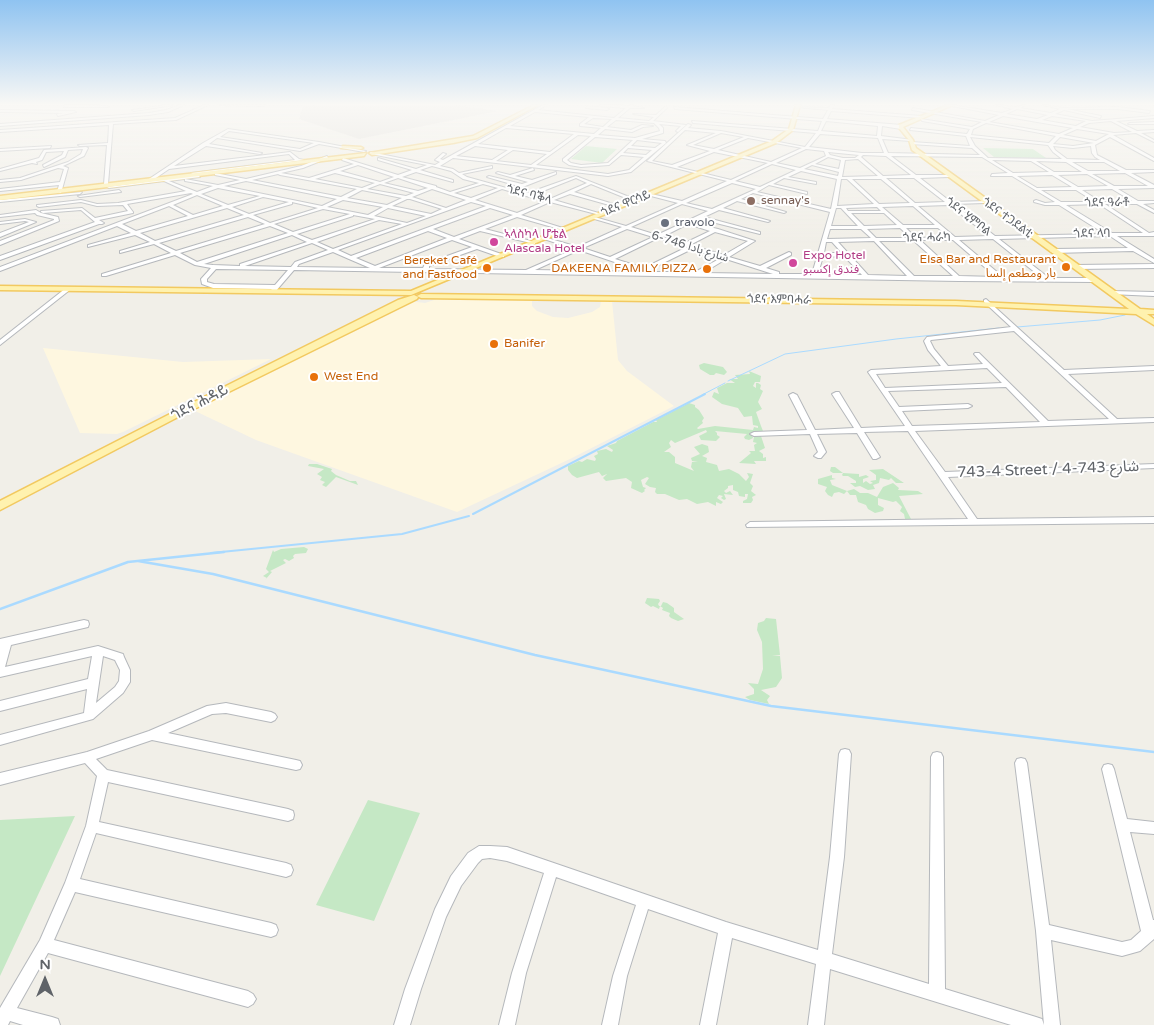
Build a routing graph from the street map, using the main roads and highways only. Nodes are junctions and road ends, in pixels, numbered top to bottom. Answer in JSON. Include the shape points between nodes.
{"nodes":[{"id":1,"x":342,"y":153,"type":"edge"},
{"id":2,"x":361,"y":153,"type":"edge"},
{"id":3,"x":362,"y":153,"type":"edge"},
{"id":4,"x":396,"y":153,"type":"edge"},
{"id":5,"x":748,"y":153,"type":"edge"},
{"id":6,"x":917,"y":153,"type":"edge"},
{"id":7,"x":340,"y":157,"type":"junction"},
{"id":8,"x":395,"y":157,"type":"road end"},
{"id":9,"x":320,"y":159,"type":"junction"},
{"id":10,"x":80,"y":191,"type":"junction"},
{"id":11,"x":1,"y":200,"type":"edge"},
{"id":12,"x":434,"y":286,"type":"junction"},
{"id":13,"x":0,"y":290,"type":"edge"},
{"id":14,"x":66,"y":291,"type":"junction"},
{"id":15,"x":415,"y":294,"type":"junction"},
{"id":16,"x":438,"y":294,"type":"junction"},
{"id":17,"x":1114,"y":295,"type":"junction"},
{"id":18,"x":372,"y":296,"type":"junction"},
{"id":19,"x":988,"y":303,"type":"junction"},
{"id":20,"x":1097,"y":306,"type":"junction"},
{"id":21,"x":1113,"y":310,"type":"junction"},
{"id":22,"x":1135,"y":310,"type":"junction"},
{"id":23,"x":1154,"y":310,"type":"edge"},
{"id":24,"x":384,"y":311,"type":"junction"},
{"id":25,"x":1153,"y":322,"type":"edge"},
{"id":26,"x":0,"y":506,"type":"edge"}],
"edges":[{"from":1,"to":7,"type":"main road"},
{"from":2,"to":9,"type":"main road"},
{"from":3,"to":7,"type":"main road"},
{"from":4,"to":8,"type":"main road"},
{"from":5,"to":12,"type":"main road","name":"ጎደና ዋርሳይ"},
{"from":6,"to":17,"type":"main road","name":"ጎደና ተጋደልቲ"},
{"from":7,"to":9,"type":"main road"},
{"from":9,"to":10,"type":"main road"},
{"from":9,"to":10,"type":"main road"},
{"from":10,"to":11,"type":"main road","via":[[59,190]]},
{"from":12,"to":15,"type":"main road","name":"ጎደና ዋርሳይ"},
{"from":12,"to":16,"type":"main road","via":[[431,291]]},
{"from":13,"to":14,"type":"main road"},
{"from":14,"to":15,"type":"main road","via":[[275,289]]},
{"from":14,"to":18,"type":"main road"},
{"from":15,"to":16,"type":"main road","name":"ጎደና እምባሓራ"},
{"from":15,"to":18,"type":"main road"},
{"from":15,"to":19,"type":"main road","name":"ጎደና እምባሓራ"},
{"from":15,"to":24,"type":"main road","name":"ጎደና ሕዳይ"},
{"from":16,"to":19,"type":"main road","name":"ጎደና እምባሓራ"},
{"from":17,"to":20,"type":"main road","via":[[1112,302]]},
{"from":17,"to":22,"type":"main road","name":"ጎደና ተጋደልቲ"},
{"from":17,"to":23,"type":"main road"},
{"from":18,"to":24,"type":"main road","via":[[384,297],[388,301]]},
{"from":19,"to":20,"type":"main road","name":"ጎደና እምባሓራ"},
{"from":19,"to":21,"type":"main road","name":"ጎደና እምባሓራ"},
{"from":20,"to":22,"type":"main road","name":"ጎደና እምባሓራ"},
{"from":21,"to":22,"type":"main road","name":"ጎደና እምባሓራ"},
{"from":21,"to":25,"type":"main road"},
{"from":22,"to":23,"type":"main road"},
{"from":22,"to":25,"type":"main road","name":"ጎደና ተጋደልቲ"},
{"from":23,"to":25,"type":"main road","via":[[1148,315]]},
{"from":24,"to":26,"type":"main road","name":"ጎደና ሕዳይ"}]}
